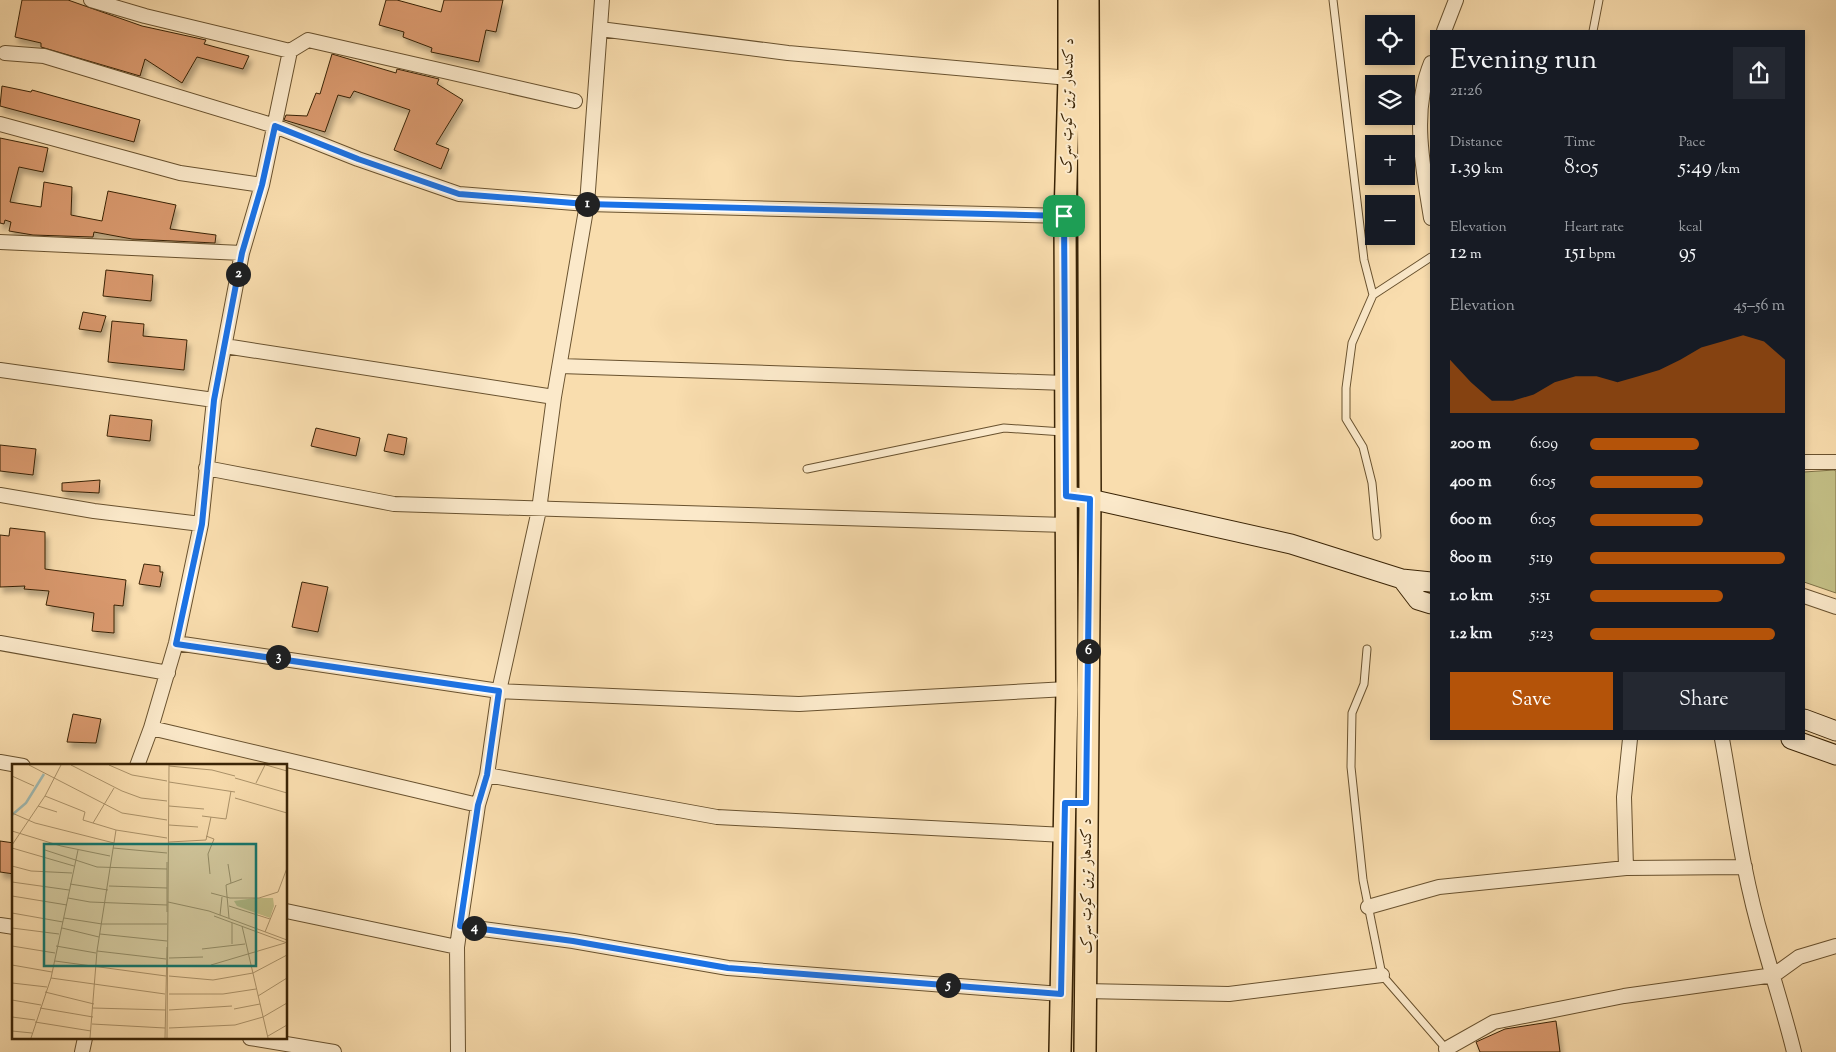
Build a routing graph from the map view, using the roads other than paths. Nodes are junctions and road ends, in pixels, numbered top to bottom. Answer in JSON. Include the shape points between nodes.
{"nodes":[{"id":1,"x":91,"y":0,"type":"edge"},
{"id":2,"x":602,"y":0,"type":"edge"},
{"id":3,"x":1069,"y":0,"type":"edge"},
{"id":4,"x":1088,"y":0,"type":"edge"},
{"id":5,"x":1333,"y":0,"type":"edge"},
{"id":6,"x":1456,"y":0,"type":"edge"},
{"id":7,"x":1599,"y":0,"type":"edge"},
{"id":8,"x":600,"y":29,"type":"junction"},
{"id":9,"x":1444,"y":30,"type":"edge"},
{"id":10,"x":1593,"y":30,"type":"edge"},
{"id":11,"x":290,"y":51,"type":"junction"},
{"id":12,"x":5,"y":53,"type":"dead end"},
{"id":13,"x":1430,"y":65,"type":"edge"},
{"id":14,"x":1069,"y":78,"type":"junction"},
{"id":15,"x":576,"y":101,"type":"dead end"},
{"id":16,"x":0,"y":124,"type":"edge"},
{"id":17,"x":275,"y":126,"type":"junction"},
{"id":18,"x":262,"y":185,"type":"junction"},
{"id":19,"x":586,"y":204,"type":"junction"},
{"id":20,"x":1430,"y":212,"type":"edge"},
{"id":21,"x":1064,"y":216,"type":"junction"},
{"id":22,"x":0,"y":242,"type":"edge"},
{"id":23,"x":242,"y":253,"type":"junction"},
{"id":24,"x":1430,"y":258,"type":"edge"},
{"id":25,"x":1373,"y":295,"type":"junction"},
{"id":26,"x":225,"y":346,"type":"junction"},
{"id":27,"x":560,"y":366,"type":"junction"},
{"id":28,"x":0,"y":370,"type":"edge"},
{"id":29,"x":1066,"y":383,"type":"junction"},
{"id":30,"x":554,"y":396,"type":"junction"},
{"id":31,"x":214,"y":400,"type":"junction"},
{"id":32,"x":1066,"y":432,"type":"junction"},
{"id":33,"x":1805,"y":462,"type":"edge"},
{"id":34,"x":1836,"y":462,"type":"edge"},
{"id":35,"x":206,"y":468,"type":"junction"},
{"id":36,"x":807,"y":469,"type":"dead end"},
{"id":37,"x":0,"y":495,"type":"edge"},
{"id":38,"x":1066,"y":496,"type":"junction"},
{"id":39,"x":1090,"y":499,"type":"junction"},
{"id":40,"x":539,"y":510,"type":"junction"},
{"id":41,"x":202,"y":524,"type":"junction"},
{"id":42,"x":1066,"y":525,"type":"junction"},
{"id":43,"x":1377,"y":536,"type":"dead end"},
{"id":44,"x":1402,"y":579,"type":"junction"},
{"id":45,"x":1430,"y":582,"type":"edge"},
{"id":46,"x":1805,"y":596,"type":"edge"},
{"id":47,"x":1430,"y":604,"type":"edge"},
{"id":48,"x":1836,"y":606,"type":"edge"},
{"id":49,"x":0,"y":643,"type":"edge"},
{"id":50,"x":176,"y":644,"type":"junction"},
{"id":51,"x":1366,"y":649,"type":"dead end"},
{"id":52,"x":168,"y":673,"type":"junction"},
{"id":53,"x":1067,"y":689,"type":"junction"},
{"id":54,"x":499,"y":691,"type":"junction"},
{"id":55,"x":1805,"y":719,"type":"edge"},
{"id":56,"x":151,"y":728,"type":"junction"},
{"id":57,"x":1836,"y":731,"type":"edge"},
{"id":58,"x":1630,"y":740,"type":"edge"},
{"id":59,"x":1722,"y":740,"type":"edge"},
{"id":60,"x":1794,"y":740,"type":"edge"},
{"id":61,"x":1836,"y":756,"type":"edge"},
{"id":62,"x":138,"y":764,"type":"edge"},
{"id":63,"x":487,"y":775,"type":"junction"},
{"id":64,"x":1075,"y":803,"type":"junction"},
{"id":65,"x":478,"y":805,"type":"junction"},
{"id":66,"x":1065,"y":835,"type":"junction"},
{"id":67,"x":1745,"y":867,"type":"junction"},
{"id":68,"x":1626,"y":868,"type":"junction"},
{"id":69,"x":1368,"y":907,"type":"junction"},
{"id":70,"x":288,"y":911,"type":"edge"},
{"id":71,"x":460,"y":926,"type":"junction"},
{"id":72,"x":457,"y":946,"type":"junction"},
{"id":73,"x":1836,"y":946,"type":"edge"},
{"id":74,"x":1382,"y":975,"type":"junction"},
{"id":75,"x":1774,"y":975,"type":"junction"},
{"id":76,"x":1085,"y":991,"type":"junction"},
{"id":77,"x":1061,"y":994,"type":"junction"},
{"id":78,"x":262,"y":1040,"type":"edge"},
{"id":79,"x":1447,"y":1051,"type":"edge"},
{"id":80,"x":334,"y":1052,"type":"edge"},
{"id":81,"x":458,"y":1052,"type":"edge"},
{"id":82,"x":1060,"y":1052,"type":"edge"},
{"id":83,"x":1085,"y":1052,"type":"edge"},
{"id":84,"x":1794,"y":1052,"type":"edge"}],
"edges":[{"from":1,"to":11,"type":"street"},
{"from":2,"to":8,"type":"street"},
{"from":3,"to":14,"type":"main road","name":"د کندهار ترين کوټ سړک"},
{"from":4,"to":39,"type":"main road","name":"د کندهار ترين کوټ سړک"},
{"from":5,"to":25,"type":"lane","via":[[1364,260]]},
{"from":6,"to":9,"type":"street"},
{"from":7,"to":10,"type":"lane"},
{"from":8,"to":14,"type":"street","via":[[788,53]]},
{"from":8,"to":19,"type":"street"},
{"from":11,"to":15,"type":"street","via":[[308,40]]},
{"from":11,"to":17,"type":"street"},
{"from":12,"to":17,"type":"street","via":[[44,56]]},
{"from":13,"to":20,"type":"street","via":[[1424,81],[1419,146]]},
{"from":14,"to":21,"type":"main road","name":"د کندهار ترين کوټ سړک"},
{"from":16,"to":18,"type":"street","via":[[180,173]]},
{"from":17,"to":18,"type":"street"},
{"from":17,"to":19,"type":"street","via":[[459,194]]},
{"from":18,"to":23,"type":"street"},
{"from":19,"to":21,"type":"street"},
{"from":19,"to":27,"type":"street"},
{"from":21,"to":29,"type":"main road","name":"د کندهار ترين کوټ سړک"},
{"from":22,"to":23,"type":"street"},
{"from":23,"to":26,"type":"street"},
{"from":24,"to":25,"type":"lane"},
{"from":25,"to":43,"type":"lane","via":[[1352,343],[1346,419],[1363,446],[1372,483]]},
{"from":26,"to":30,"type":"street"},
{"from":26,"to":31,"type":"street"},
{"from":27,"to":29,"type":"street"},
{"from":27,"to":30,"type":"street"},
{"from":28,"to":31,"type":"street"},
{"from":29,"to":32,"type":"main road","name":"د کندهار ترين کوټ سړک"},
{"from":30,"to":40,"type":"street"},
{"from":31,"to":35,"type":"street"},
{"from":32,"to":36,"type":"lane","via":[[1004,428]]},
{"from":32,"to":38,"type":"main road","name":"د کندهار ترين کوټ سړک"},
{"from":33,"to":34,"type":"street"},
{"from":35,"to":40,"type":"street","via":[[394,504]]},
{"from":35,"to":41,"type":"street"},
{"from":37,"to":41,"type":"street"},
{"from":38,"to":39,"type":"main road"},
{"from":38,"to":42,"type":"main road","name":"د کندهار ترين کوټ سړک"},
{"from":39,"to":44,"type":"main road","via":[[1291,544]]},
{"from":39,"to":64,"type":"main road","name":"د کندهار ترين کوټ سړک"},
{"from":40,"to":42,"type":"street"},
{"from":40,"to":54,"type":"street"},
{"from":41,"to":50,"type":"street"},
{"from":42,"to":53,"type":"main road","name":"د کندهار ترين کوټ سړک"},
{"from":44,"to":45,"type":"main road"},
{"from":44,"to":47,"type":"main road","via":[[1418,600]]},
{"from":46,"to":48,"type":"street"},
{"from":49,"to":52,"type":"street"},
{"from":50,"to":52,"type":"street"},
{"from":50,"to":54,"type":"street"},
{"from":51,"to":69,"type":"lane","via":[[1364,684],[1352,713],[1351,767]]},
{"from":52,"to":56,"type":"street"},
{"from":53,"to":54,"type":"street","via":[[799,704]]},
{"from":53,"to":64,"type":"main road","name":"د کندهار ترين کوټ سړک"},
{"from":54,"to":63,"type":"street"},
{"from":55,"to":57,"type":"main road"},
{"from":56,"to":62,"type":"street"},
{"from":56,"to":65,"type":"street"},
{"from":58,"to":68,"type":"street","via":[[1624,797]]},
{"from":59,"to":67,"type":"street"},
{"from":60,"to":61,"type":"main road"},
{"from":63,"to":65,"type":"street"},
{"from":63,"to":66,"type":"street","via":[[717,817]]},
{"from":64,"to":66,"type":"main road","name":"د کندهار ترين کوټ سړک"},
{"from":64,"to":76,"type":"main road","name":"د کندهار ترين کوټ سړک"},
{"from":65,"to":71,"type":"street"},
{"from":66,"to":77,"type":"main road","name":"د کندهار ترين کوټ سړک"},
{"from":67,"to":68,"type":"street"},
{"from":67,"to":75,"type":"street","via":[[1762,942]]},
{"from":68,"to":69,"type":"street","via":[[1439,887]]},
{"from":69,"to":74,"type":"lane"},
{"from":70,"to":72,"type":"street"},
{"from":71,"to":72,"type":"street"},
{"from":71,"to":77,"type":"street","via":[[573,941],[728,968]]},
{"from":72,"to":81,"type":"street"},
{"from":73,"to":75,"type":"street","via":[[1798,957]]},
{"from":74,"to":76,"type":"street","via":[[1229,994]]},
{"from":74,"to":79,"type":"lane"},
{"from":75,"to":79,"type":"street","via":[[1624,996],[1494,1022]]},
{"from":75,"to":84,"type":"street"},
{"from":76,"to":83,"type":"main road","name":"د کندهار ترين کوټ سړک"},
{"from":77,"to":82,"type":"main road","name":"د کندهار ترين کوټ سړک"},
{"from":78,"to":80,"type":"street"}]}
